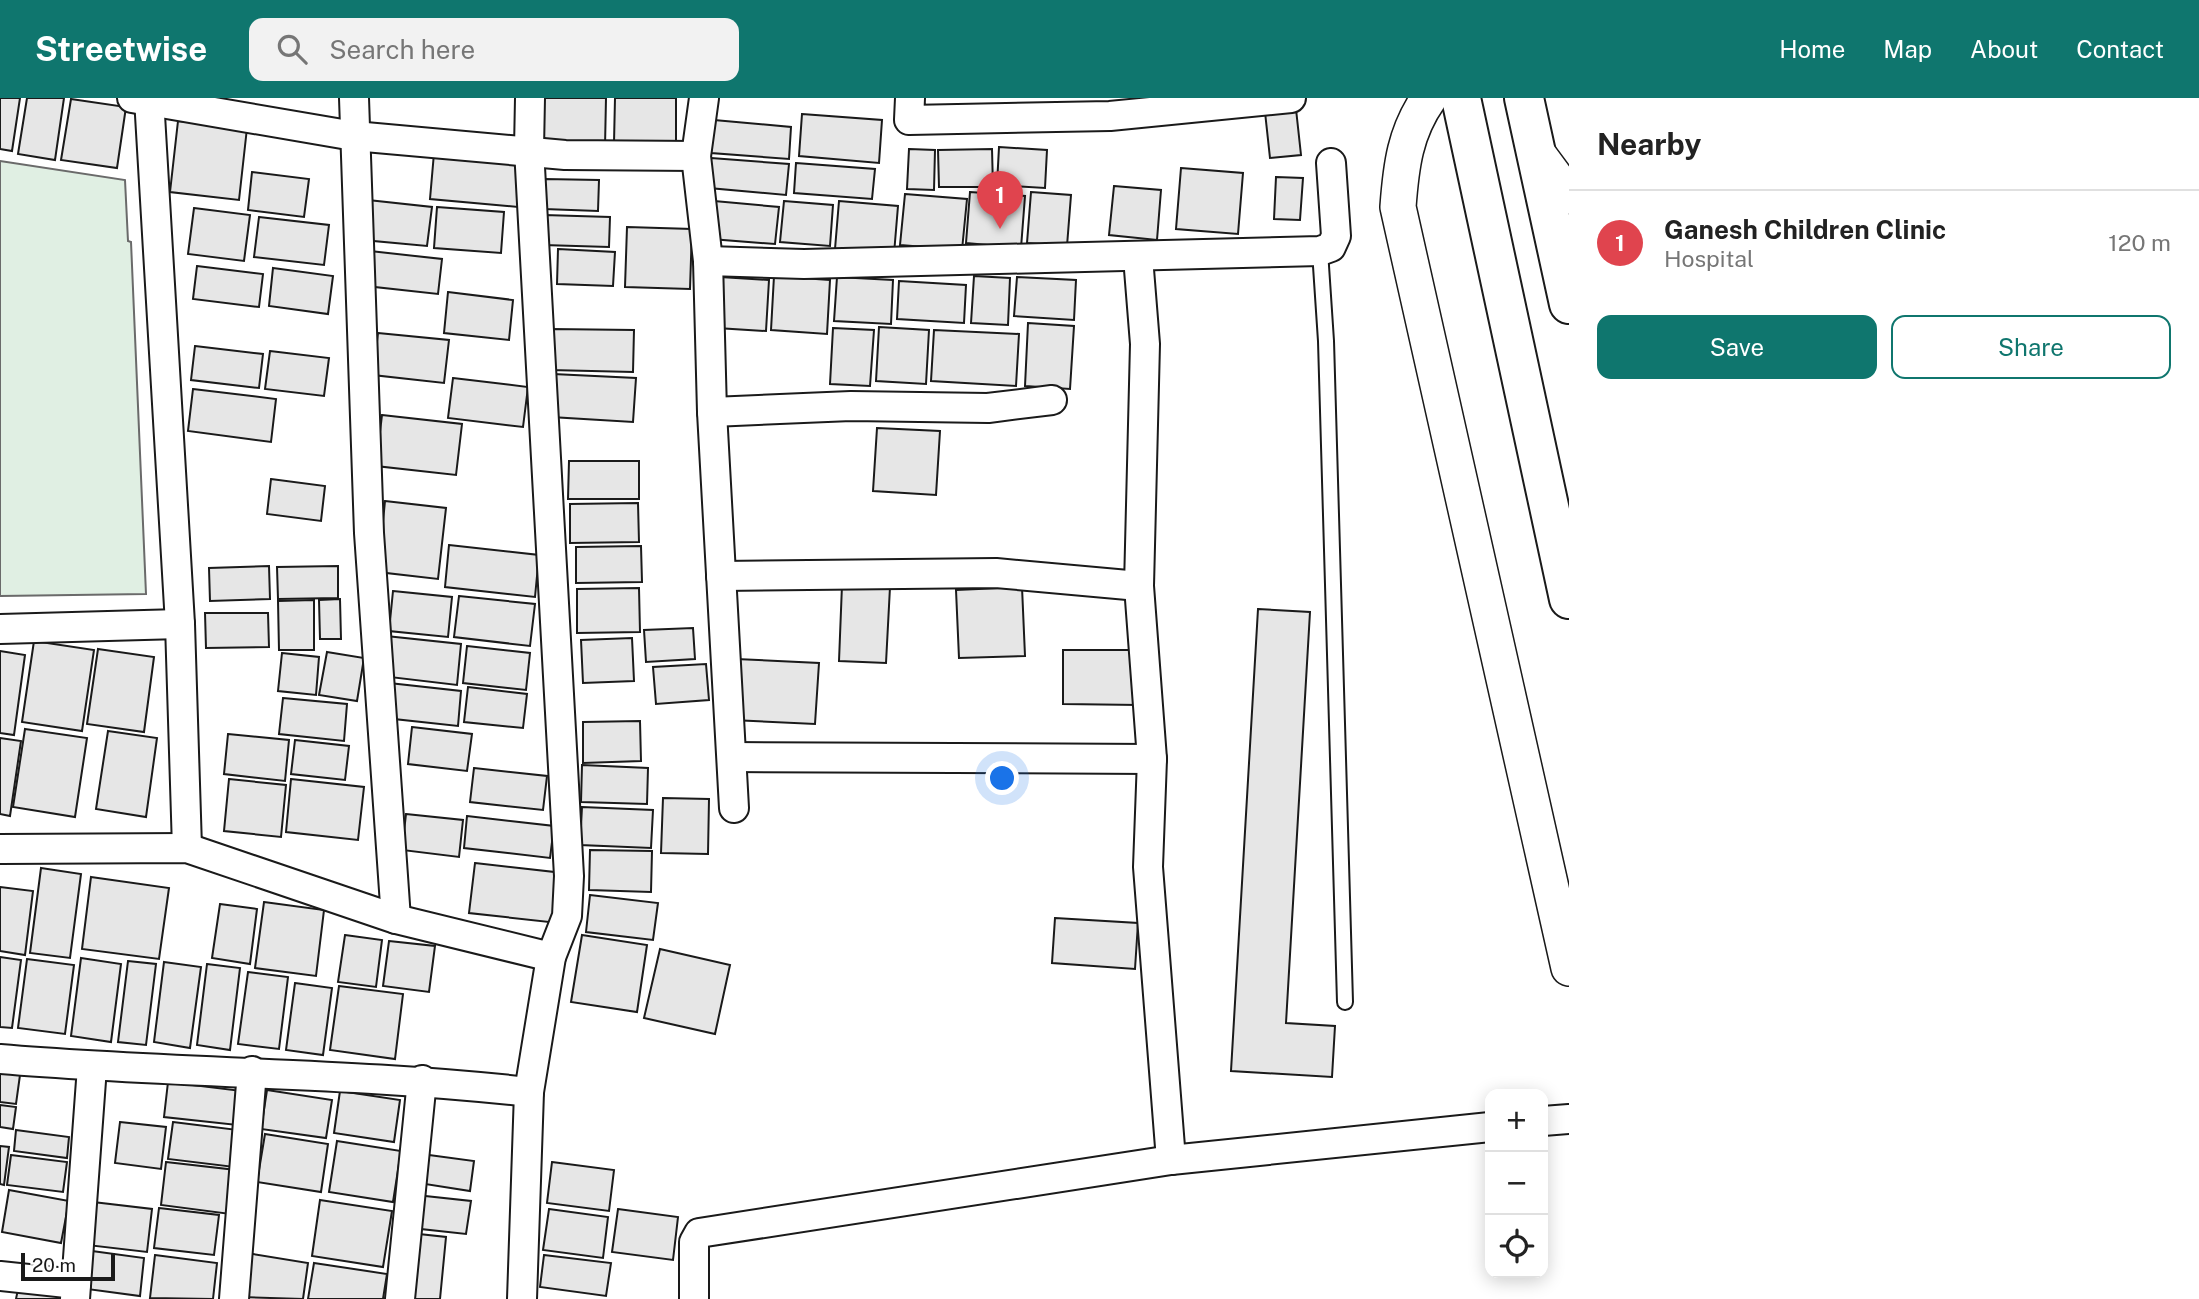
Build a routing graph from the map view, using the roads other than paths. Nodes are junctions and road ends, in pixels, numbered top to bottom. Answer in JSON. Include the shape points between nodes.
{"nodes":[{"id":1,"x":354,"y":98,"type":"edge"},
{"id":2,"x":530,"y":98,"type":"edge"},
{"id":3,"x":704,"y":98,"type":"edge"},
{"id":4,"x":909,"y":98,"type":"edge"},
{"id":5,"x":1291,"y":98,"type":"edge"},
{"id":6,"x":1429,"y":98,"type":"edge"},
{"id":7,"x":1461,"y":98,"type":"edge"},
{"id":8,"x":1524,"y":98,"type":"edge"},
{"id":9,"x":142,"y":99,"type":"edge"},
{"id":10,"x":1108,"y":107,"type":"edge"},
{"id":11,"x":354,"y":136,"type":"junction"},
{"id":12,"x":529,"y":149,"type":"junction"},
{"id":13,"x":1535,"y":150,"type":"junction"},
{"id":14,"x":696,"y":156,"type":"junction"},
{"id":15,"x":1331,"y":163,"type":"dead end"},
{"id":16,"x":1569,"y":196,"type":"edge"},
{"id":17,"x":1320,"y":251,"type":"junction"},
{"id":18,"x":1138,"y":257,"type":"junction"},
{"id":19,"x":708,"y":261,"type":"junction"},
{"id":20,"x":1569,"y":304,"type":"edge"},
{"id":21,"x":1052,"y":400,"type":"dead end"},
{"id":22,"x":712,"y":412,"type":"junction"},
{"id":23,"x":721,"y":576,"type":"junction"},
{"id":24,"x":1139,"y":586,"type":"junction"},
{"id":25,"x":1569,"y":599,"type":"edge"},
{"id":26,"x":180,"y":624,"type":"junction"},
{"id":27,"x":0,"y":629,"type":"edge"},
{"id":28,"x":732,"y":757,"type":"junction"},
{"id":29,"x":1152,"y":759,"type":"junction"},
{"id":30,"x":734,"y":808,"type":"dead end"},
{"id":31,"x":187,"y":848,"type":"junction"},
{"id":32,"x":0,"y":849,"type":"edge"},
{"id":33,"x":396,"y":919,"type":"junction"},
{"id":34,"x":551,"y":957,"type":"junction"},
{"id":35,"x":1569,"y":968,"type":"edge"},
{"id":36,"x":1345,"y":1002,"type":"dead end"},
{"id":37,"x":0,"y":1059,"type":"edge"},
{"id":38,"x":92,"y":1067,"type":"junction"},
{"id":39,"x":252,"y":1072,"type":"junction"},
{"id":40,"x":422,"y":1080,"type":"junction"},
{"id":41,"x":529,"y":1092,"type":"junction"},
{"id":42,"x":1569,"y":1119,"type":"edge"},
{"id":43,"x":1548,"y":1121,"type":"edge"},
{"id":44,"x":1485,"y":1128,"type":"edge"},
{"id":45,"x":1171,"y":1160,"type":"junction"},
{"id":46,"x":0,"y":1276,"type":"edge"},
{"id":47,"x":75,"y":1292,"type":"edge"},
{"id":48,"x":234,"y":1299,"type":"edge"},
{"id":49,"x":400,"y":1299,"type":"edge"},
{"id":50,"x":522,"y":1299,"type":"edge"},
{"id":51,"x":694,"y":1299,"type":"edge"}],
"edges":[{"from":1,"to":11,"type":"street"},
{"from":2,"to":12,"type":"street"},
{"from":3,"to":14,"type":"street"},
{"from":4,"to":10,"type":"street","via":[[909,120]]},
{"from":5,"to":10,"type":"street"},
{"from":6,"to":35,"type":"street","via":[[1408,135],[1398,207]]},
{"from":7,"to":25,"type":"highway"},
{"from":8,"to":13,"type":"highway"},
{"from":9,"to":11,"type":"street"},
{"from":9,"to":26,"type":"street"},
{"from":11,"to":12,"type":"street"},
{"from":11,"to":33,"type":"street","via":[[369,533]]},
{"from":12,"to":14,"type":"street","via":[[565,155]]},
{"from":12,"to":34,"type":"street","via":[[569,876],[566,916]]},
{"from":13,"to":16,"type":"street"},
{"from":13,"to":20,"type":"highway"},
{"from":14,"to":19,"type":"street"},
{"from":15,"to":17,"type":"street","via":[[1336,236],[1331,247]]},
{"from":17,"to":18,"type":"street"},
{"from":17,"to":36,"type":"lane"},
{"from":18,"to":19,"type":"street","via":[[804,264]]},
{"from":18,"to":24,"type":"street","via":[[1145,344]]},
{"from":19,"to":22,"type":"street"},
{"from":21,"to":22,"type":"street","via":[[988,408],[851,406]]},
{"from":22,"to":23,"type":"street"},
{"from":23,"to":24,"type":"street","via":[[996,573]]},
{"from":23,"to":28,"type":"street"},
{"from":24,"to":29,"type":"street"},
{"from":26,"to":27,"type":"street"},
{"from":26,"to":31,"type":"street"},
{"from":28,"to":29,"type":"street"},
{"from":28,"to":30,"type":"street"},
{"from":29,"to":45,"type":"street","via":[[1148,867]]},
{"from":31,"to":32,"type":"street"},
{"from":31,"to":33,"type":"street"},
{"from":33,"to":34,"type":"street"},
{"from":34,"to":41,"type":"street"},
{"from":37,"to":38,"type":"street"},
{"from":38,"to":39,"type":"street"},
{"from":38,"to":47,"type":"street"},
{"from":39,"to":40,"type":"street"},
{"from":39,"to":48,"type":"street"},
{"from":40,"to":41,"type":"street"},
{"from":40,"to":49,"type":"street"},
{"from":41,"to":50,"type":"street"},
{"from":42,"to":43,"type":"street"},
{"from":44,"to":45,"type":"street"},
{"from":45,"to":51,"type":"street","via":[[699,1233],[694,1242]]},
{"from":46,"to":47,"type":"street"}]}
